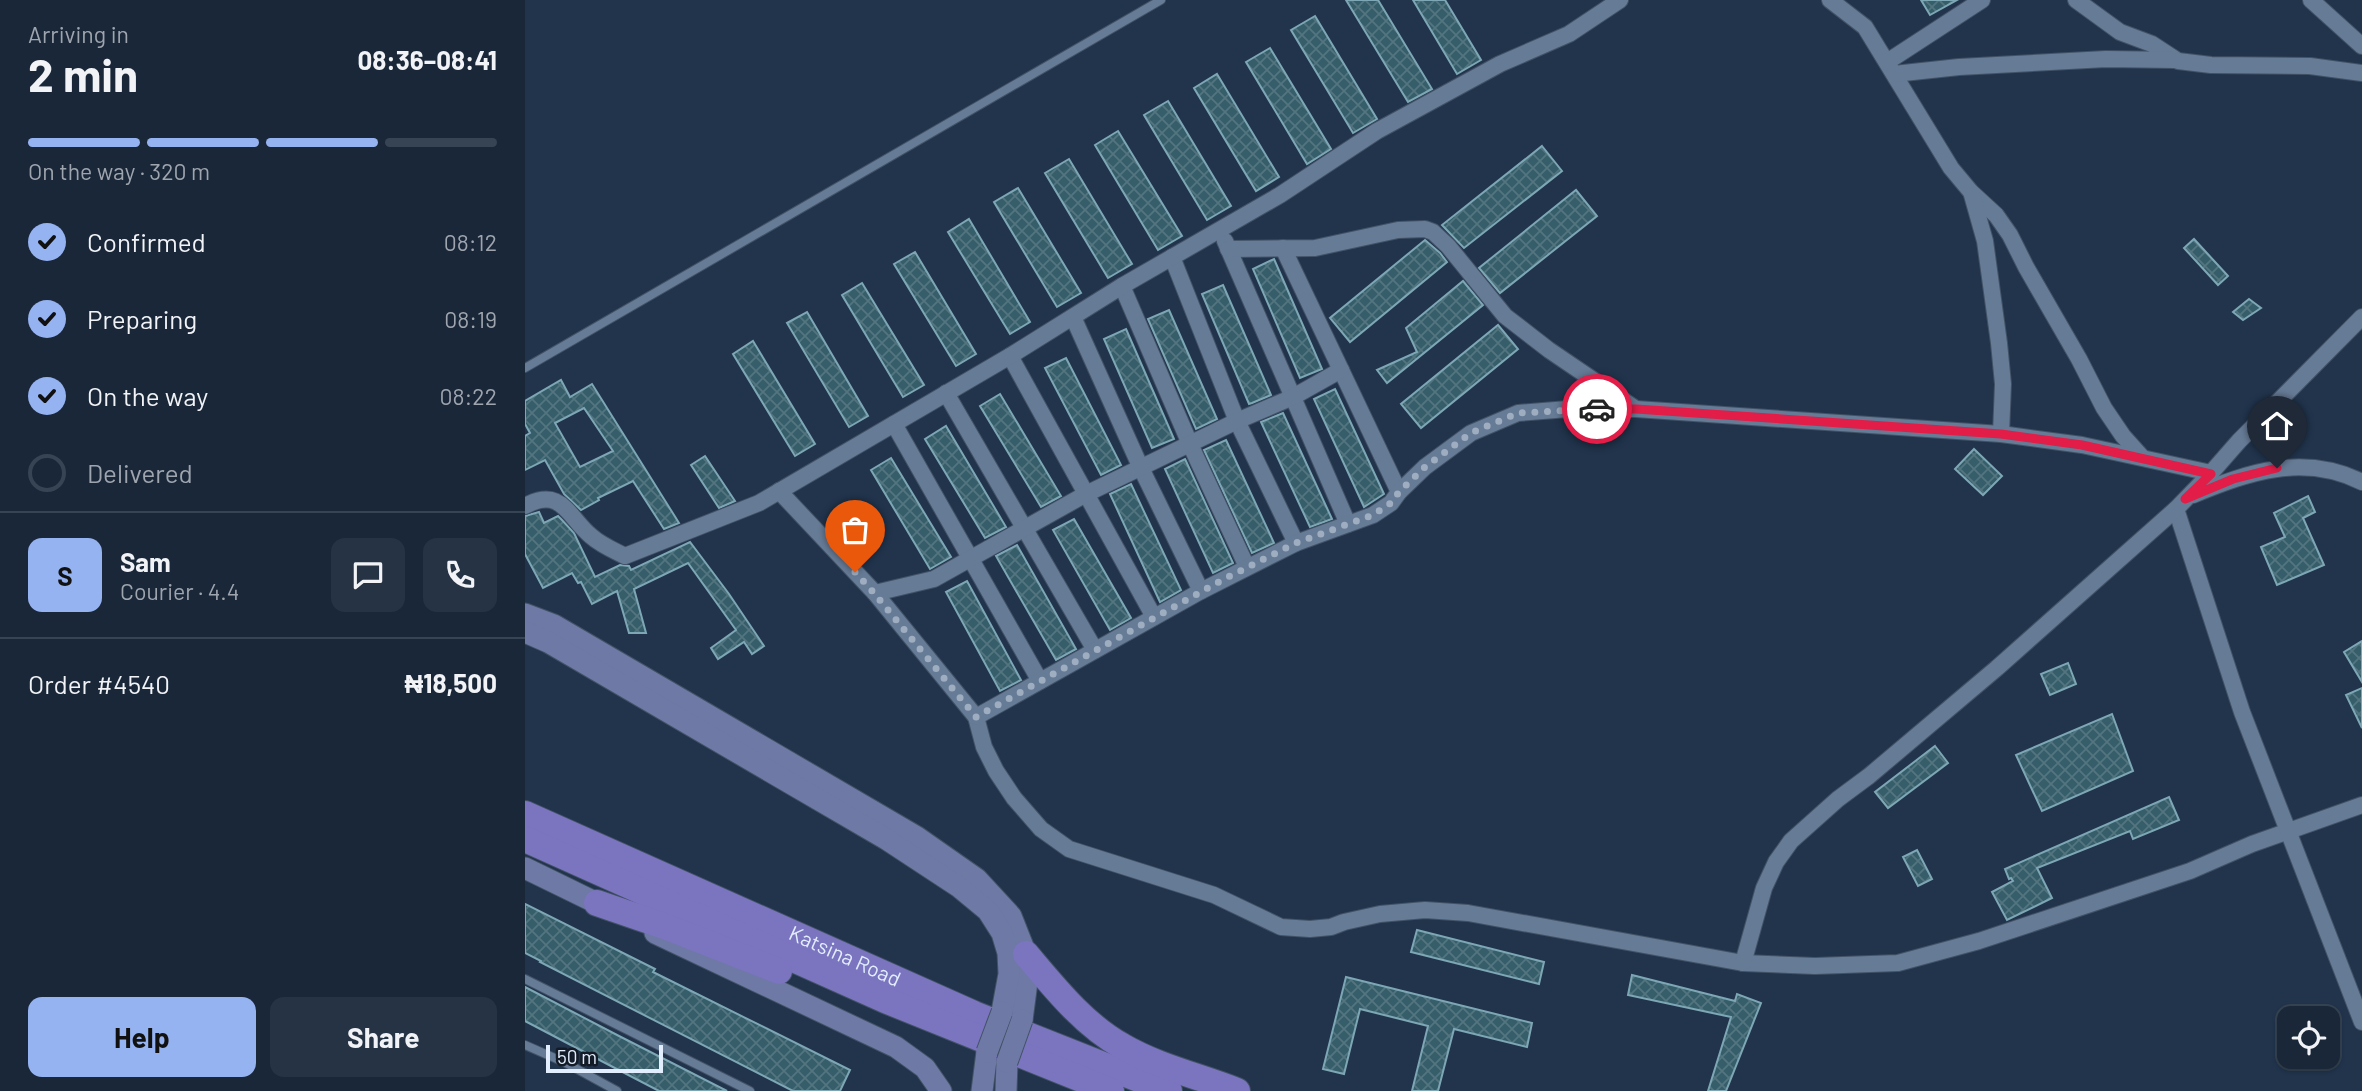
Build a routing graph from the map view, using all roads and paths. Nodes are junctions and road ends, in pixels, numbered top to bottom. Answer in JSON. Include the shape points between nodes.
{"nodes":[{"id":1,"x":1161,"y":0,"type":"edge"},
{"id":2,"x":1620,"y":0,"type":"edge"},
{"id":3,"x":1830,"y":0,"type":"edge"},
{"id":4,"x":1982,"y":0,"type":"edge"},
{"id":5,"x":2075,"y":0,"type":"edge"},
{"id":6,"x":2312,"y":0,"type":"edge"},
{"id":7,"x":2120,"y":32,"type":"junction"},
{"id":8,"x":2362,"y":46,"type":"edge"},
{"id":9,"x":2106,"y":59,"type":"junction"},
{"id":10,"x":2178,"y":61,"type":"junction"},
{"id":11,"x":1891,"y":68,"type":"junction"},
{"id":12,"x":2362,"y":73,"type":"edge"},
{"id":13,"x":1971,"y":192,"type":"junction"},
{"id":14,"x":1220,"y":229,"type":"junction"},
{"id":15,"x":1283,"y":248,"type":"junction"},
{"id":16,"x":1228,"y":249,"type":"junction"},
{"id":17,"x":1172,"y":257,"type":"junction"},
{"id":18,"x":1122,"y":286,"type":"junction"},
{"id":19,"x":1073,"y":317,"type":"junction"},
{"id":20,"x":2362,"y":317,"type":"edge"},
{"id":21,"x":1010,"y":356,"type":"junction"},
{"id":22,"x":525,"y":369,"type":"edge"},
{"id":23,"x":1341,"y":370,"type":"junction"},
{"id":24,"x":946,"y":393,"type":"junction"},
{"id":25,"x":1293,"y":397,"type":"junction"},
{"id":26,"x":1636,"y":409,"type":"junction"},
{"id":27,"x":1237,"y":421,"type":"junction"},
{"id":28,"x":894,"y":424,"type":"junction"},
{"id":29,"x":2001,"y":434,"type":"junction"},
{"id":30,"x":1190,"y":444,"type":"junction"},
{"id":31,"x":2141,"y":456,"type":"junction"},
{"id":32,"x":1140,"y":467,"type":"junction"},
{"id":33,"x":2211,"y":474,"type":"junction"},
{"id":34,"x":2362,"y":482,"type":"edge"},
{"id":35,"x":779,"y":491,"type":"junction"},
{"id":36,"x":1399,"y":492,"type":"junction"},
{"id":37,"x":1086,"y":494,"type":"junction"},
{"id":38,"x":2181,"y":504,"type":"junction"},
{"id":39,"x":525,"y":506,"type":"edge"},
{"id":40,"x":1348,"y":524,"type":"junction"},
{"id":41,"x":1023,"y":527,"type":"junction"},
{"id":42,"x":1296,"y":543,"type":"junction"},
{"id":43,"x":970,"y":558,"type":"junction"},
{"id":44,"x":1247,"y":567,"type":"junction"},
{"id":45,"x":1201,"y":591,"type":"junction"},
{"id":46,"x":874,"y":593,"type":"junction"},
{"id":47,"x":525,"y":614,"type":"edge"},
{"id":48,"x":1154,"y":617,"type":"junction"},
{"id":49,"x":525,"y":632,"type":"edge"},
{"id":50,"x":1095,"y":650,"type":"junction"},
{"id":51,"x":1040,"y":681,"type":"junction"},
{"id":52,"x":976,"y":717,"type":"junction"},
{"id":53,"x":2362,"y":805,"type":"edge"},
{"id":54,"x":525,"y":814,"type":"edge"},
{"id":55,"x":2289,"y":830,"type":"junction"},
{"id":56,"x":525,"y":839,"type":"edge"},
{"id":57,"x":525,"y":868,"type":"edge"},
{"id":58,"x":597,"y":903,"type":"junction"},
{"id":59,"x":1026,"y":954,"type":"junction"},
{"id":60,"x":1743,"y":963,"type":"junction"},
{"id":61,"x":525,"y":979,"type":"edge"},
{"id":62,"x":1012,"y":1016,"type":"junction"},
{"id":63,"x":2362,"y":1022,"type":"edge"},
{"id":64,"x":953,"y":1027,"type":"junction"},
{"id":65,"x":525,"y":1045,"type":"edge"},
{"id":66,"x":617,"y":1091,"type":"edge"},
{"id":67,"x":750,"y":1091,"type":"edge"},
{"id":68,"x":941,"y":1091,"type":"edge"},
{"id":69,"x":982,"y":1091,"type":"edge"},
{"id":70,"x":1006,"y":1091,"type":"edge"},
{"id":71,"x":1111,"y":1091,"type":"edge"},
{"id":72,"x":1169,"y":1091,"type":"edge"},
{"id":73,"x":1237,"y":1091,"type":"edge"}],
"edges":[{"from":1,"to":22,"type":"lane"},
{"from":2,"to":14,"type":"street","via":[[1569,34],[1500,64],[1377,131]]},
{"from":3,"to":11,"type":"street","via":[[1865,27]]},
{"from":4,"to":11,"type":"street"},
{"from":5,"to":7,"type":"street"},
{"from":6,"to":8,"type":"street"},
{"from":7,"to":9,"type":"street"},
{"from":7,"to":10,"type":"street","via":[[2153,44]]},
{"from":9,"to":10,"type":"street"},
{"from":9,"to":11,"type":"street"},
{"from":10,"to":12,"type":"street","via":[[2310,66]]},
{"from":11,"to":13,"type":"street","via":[[1951,168]]},
{"from":13,"to":29,"type":"street","via":[[1985,241],[1999,344]]},
{"from":13,"to":31,"type":"street","via":[[2010,235],[2103,408]]},
{"from":14,"to":16,"type":"street"},
{"from":14,"to":17,"type":"street"},
{"from":15,"to":16,"type":"street"},
{"from":15,"to":23,"type":"street"},
{"from":15,"to":26,"type":"street","via":[[1315,248],[1415,228],[1433,232],[1506,316]]},
{"from":16,"to":25,"type":"street"},
{"from":17,"to":18,"type":"street"},
{"from":17,"to":27,"type":"street"},
{"from":18,"to":19,"type":"street"},
{"from":18,"to":30,"type":"street"},
{"from":19,"to":21,"type":"street"},
{"from":19,"to":32,"type":"street"},
{"from":20,"to":33,"type":"street"},
{"from":21,"to":24,"type":"street"},
{"from":21,"to":37,"type":"street"},
{"from":23,"to":25,"type":"street"},
{"from":23,"to":36,"type":"street"},
{"from":24,"to":28,"type":"street"},
{"from":24,"to":41,"type":"street"},
{"from":25,"to":27,"type":"street"},
{"from":25,"to":40,"type":"street"},
{"from":26,"to":29,"type":"street"},
{"from":26,"to":36,"type":"street","via":[[1518,413],[1471,433]]},
{"from":27,"to":30,"type":"street"},
{"from":27,"to":42,"type":"street"},
{"from":28,"to":35,"type":"street"},
{"from":28,"to":43,"type":"street"},
{"from":29,"to":31,"type":"street"},
{"from":30,"to":32,"type":"street"},
{"from":30,"to":44,"type":"street"},
{"from":31,"to":33,"type":"street"},
{"from":32,"to":37,"type":"street"},
{"from":32,"to":45,"type":"street"},
{"from":33,"to":38,"type":"street"},
{"from":34,"to":38,"type":"street","via":[[2322,469],[2277,468],[2233,479]]},
{"from":35,"to":39,"type":"street","via":[[625,556],[592,537],[558,502],[540,499]]},
{"from":35,"to":46,"type":"street"},
{"from":36,"to":40,"type":"street","via":[[1373,515]]},
{"from":37,"to":41,"type":"street"},
{"from":37,"to":48,"type":"street"},
{"from":38,"to":55,"type":"street","via":[[2242,712]]},
{"from":38,"to":60,"type":"street","via":[[1997,668],[1791,841],[1764,888]]},
{"from":40,"to":42,"type":"street"},
{"from":41,"to":43,"type":"street"},
{"from":41,"to":50,"type":"street"},
{"from":42,"to":44,"type":"street"},
{"from":43,"to":46,"type":"street","via":[[934,579]]},
{"from":43,"to":51,"type":"street"},
{"from":44,"to":45,"type":"street"},
{"from":45,"to":48,"type":"street"},
{"from":46,"to":52,"type":"street"},
{"from":47,"to":59,"type":"main road","via":[[565,632],[917,837],[977,879],[1011,916]]},
{"from":48,"to":50,"type":"street"},
{"from":49,"to":62,"type":"main road","via":[[886,839],[959,887],[988,911],[1002,933],[1008,953]]},
{"from":50,"to":51,"type":"street"},
{"from":51,"to":52,"type":"street"},
{"from":52,"to":60,"type":"street","via":[[984,747],[1014,798],[1041,829],[1069,849],[1214,895],[1281,928],[1331,927],[1414,911],[1468,913]]},
{"from":53,"to":55,"type":"street"},
{"from":54,"to":72,"type":"highway","name":"Katsina Road","via":[[974,1014]]},
{"from":55,"to":60,"type":"street","via":[[2190,871],[1979,942],[1898,963]]},
{"from":55,"to":63,"type":"street"},
{"from":56,"to":64,"type":"highway","name":"Katsina Road"},
{"from":57,"to":58,"type":"main road"},
{"from":58,"to":64,"type":"highway","via":[[779,971],[871,1012],[918,1026]]},
{"from":58,"to":68,"type":"main road","via":[[686,950],[896,1047],[925,1068]]},
{"from":59,"to":62,"type":"main road","via":[[1028,974]]},
{"from":59,"to":73,"type":"highway","via":[[1094,1026],[1122,1046]]},
{"from":61,"to":67,"type":"lane"},
{"from":62,"to":69,"type":"main road","bridge":true,"via":[[987,1052]]},
{"from":62,"to":70,"type":"main road","bridge":true},
{"from":64,"to":71,"type":"highway","name":"Katsina Road"},
{"from":65,"to":66,"type":"lane"}]}
